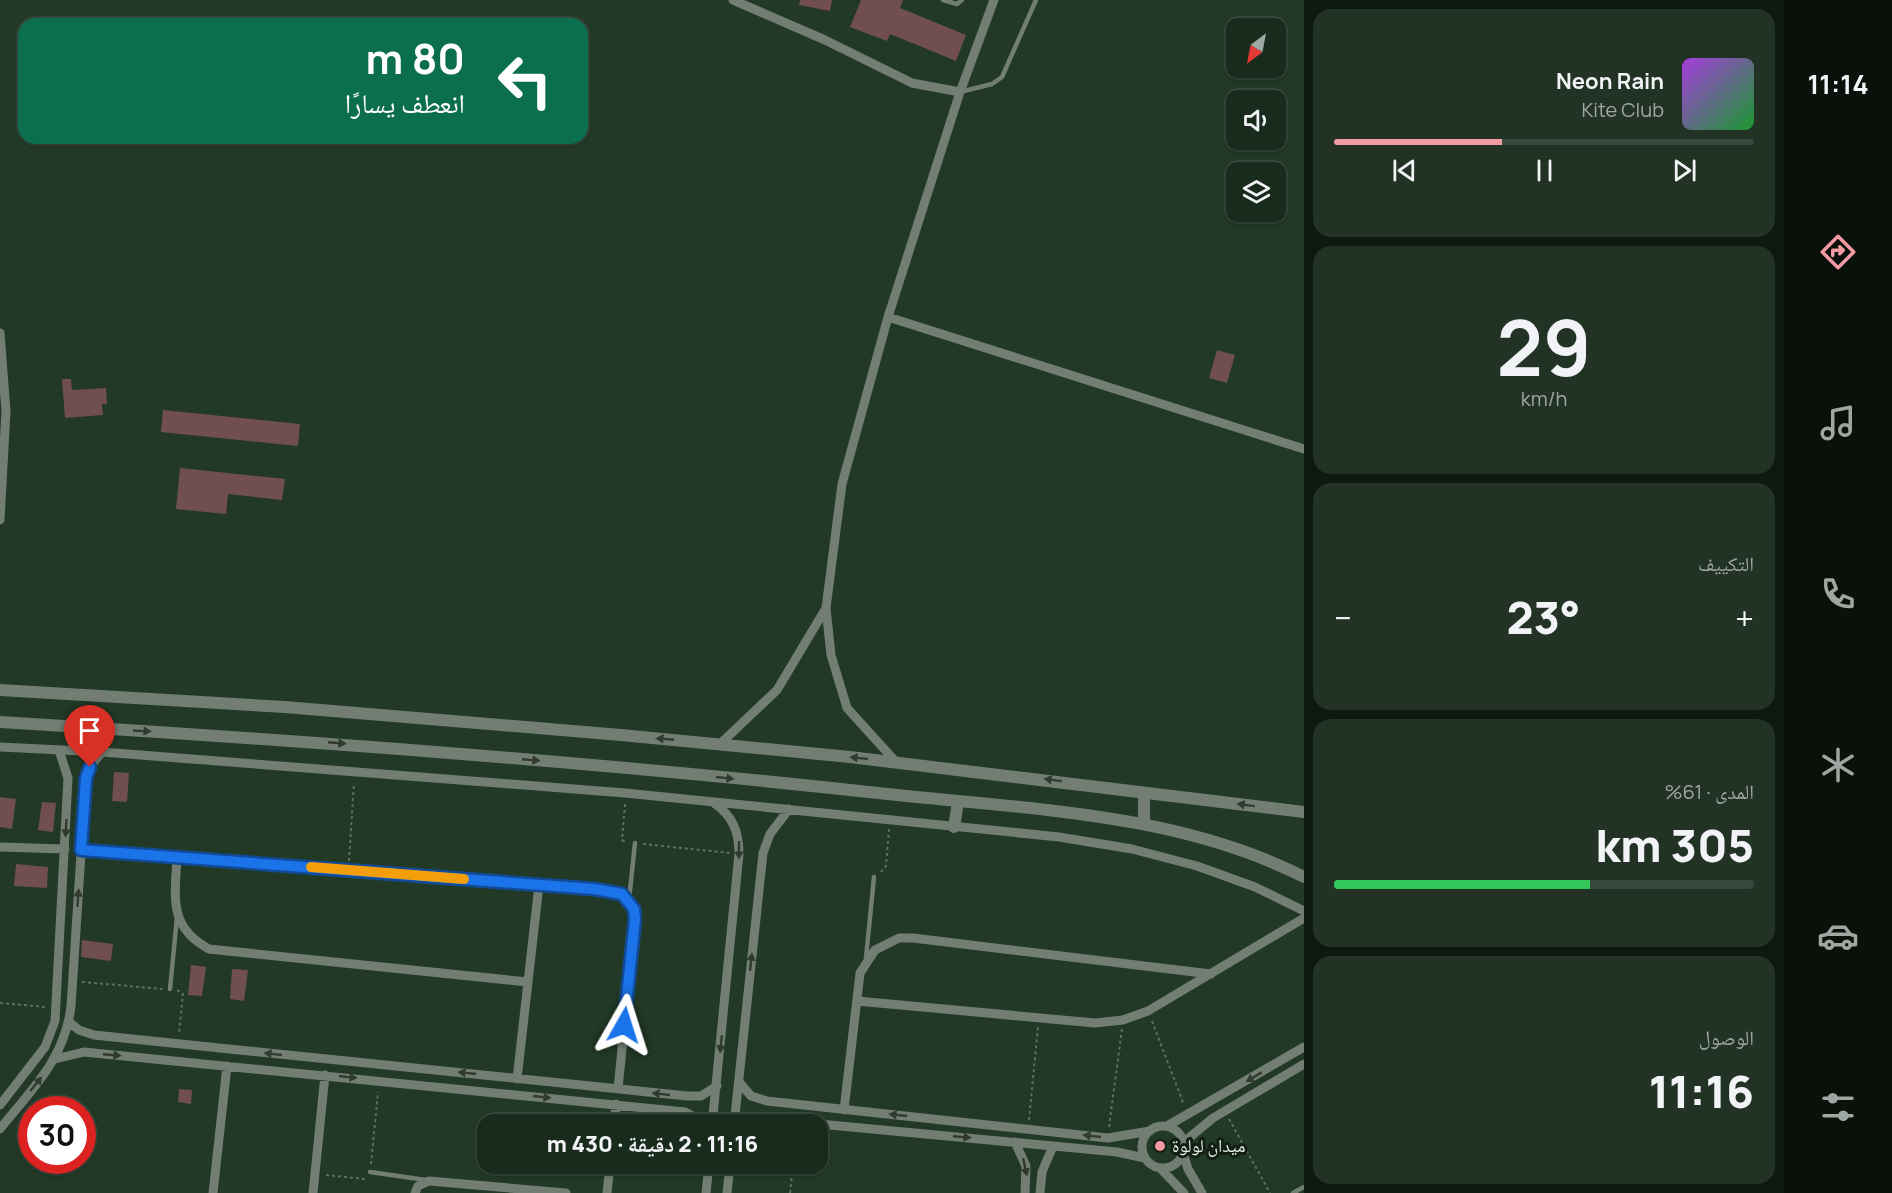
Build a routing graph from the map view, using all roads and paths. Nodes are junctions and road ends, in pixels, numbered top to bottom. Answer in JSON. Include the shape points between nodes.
{"nodes":[{"id":1,"x":733,"y":0,"type":"edge"},
{"id":2,"x":765,"y":0,"type":"edge"},
{"id":3,"x":943,"y":0,"type":"edge"},
{"id":4,"x":962,"y":0,"type":"edge"},
{"id":5,"x":1036,"y":0,"type":"edge"},
{"id":6,"x":992,"y":1,"type":"edge"},
{"id":7,"x":762,"y":11,"type":"junction"},
{"id":8,"x":960,"y":92,"type":"junction"},
{"id":9,"x":888,"y":317,"type":"junction"},
{"id":10,"x":0,"y":333,"type":"edge"},
{"id":11,"x":1304,"y":449,"type":"edge"},
{"id":12,"x":0,"y":520,"type":"edge"},
{"id":13,"x":826,"y":608,"type":"junction"},
{"id":14,"x":0,"y":690,"type":"edge"},
{"id":15,"x":0,"y":722,"type":"edge"},
{"id":16,"x":720,"y":744,"type":"junction"},
{"id":17,"x":0,"y":747,"type":"edge"},
{"id":18,"x":59,"y":750,"type":"junction"},
{"id":19,"x":102,"y":752,"type":"junction"},
{"id":20,"x":896,"y":762,"type":"junction"},
{"id":21,"x":354,"y":771,"type":"junction"},
{"id":22,"x":68,"y":788,"type":"junction"},
{"id":23,"x":85,"y":789,"type":"junction"},
{"id":24,"x":626,"y":793,"type":"junction"},
{"id":25,"x":1144,"y":793,"type":"junction"},
{"id":26,"x":712,"y":802,"type":"junction"},
{"id":27,"x":958,"y":802,"type":"junction"},
{"id":28,"x":789,"y":809,"type":"junction"},
{"id":29,"x":1304,"y":812,"type":"edge"},
{"id":30,"x":890,"y":820,"type":"junction"},
{"id":31,"x":1144,"y":824,"type":"junction"},
{"id":32,"x":954,"y":826,"type":"junction"},
{"id":33,"x":635,"y":843,"type":"junction"},
{"id":34,"x":0,"y":847,"type":"edge"},
{"id":35,"x":65,"y":849,"type":"junction"},
{"id":36,"x":81,"y":850,"type":"junction"},
{"id":37,"x":739,"y":854,"type":"junction"},
{"id":38,"x":177,"y":857,"type":"junction"},
{"id":39,"x":348,"y":870,"type":"junction"},
{"id":40,"x":874,"y":877,"type":"joint"},
{"id":41,"x":1304,"y":877,"type":"edge"},
{"id":42,"x":539,"y":885,"type":"junction"},
{"id":43,"x":629,"y":900,"type":"junction"},
{"id":44,"x":1304,"y":911,"type":"edge"},
{"id":45,"x":177,"y":916,"type":"junction"},
{"id":46,"x":1304,"y":918,"type":"edge"},
{"id":47,"x":866,"y":961,"type":"junction"},
{"id":48,"x":1211,"y":974,"type":"junction"},
{"id":49,"x":59,"y":979,"type":"junction"},
{"id":50,"x":73,"y":981,"type":"junction"},
{"id":51,"x":528,"y":982,"type":"junction"},
{"id":52,"x":170,"y":989,"type":"junction"},
{"id":53,"x":857,"y":1001,"type":"junction"},
{"id":54,"x":0,"y":1003,"type":"edge"},
{"id":55,"x":57,"y":1008,"type":"junction"},
{"id":56,"x":1148,"y":1011,"type":"junction"},
{"id":57,"x":1039,"y":1018,"type":"junction"},
{"id":58,"x":1123,"y":1020,"type":"junction"},
{"id":59,"x":69,"y":1022,"type":"junction"},
{"id":60,"x":178,"y":1044,"type":"junction"},
{"id":61,"x":1304,"y":1047,"type":"edge"},
{"id":62,"x":55,"y":1059,"type":"junction"},
{"id":63,"x":1304,"y":1064,"type":"edge"},
{"id":64,"x":227,"y":1066,"type":"junction"},
{"id":65,"x":325,"y":1075,"type":"junction"},
{"id":66,"x":517,"y":1079,"type":"junction"},
{"id":67,"x":379,"y":1080,"type":"junction"},
{"id":68,"x":739,"y":1082,"type":"junction"},
{"id":69,"x":717,"y":1086,"type":"junction"},
{"id":70,"x":618,"y":1089,"type":"junction"},
{"id":71,"x":687,"y":1096,"type":"junction"},
{"id":72,"x":616,"y":1104,"type":"junction"},
{"id":73,"x":0,"y":1105,"type":"edge"},
{"id":74,"x":844,"y":1110,"type":"junction"},
{"id":75,"x":1224,"y":1111,"type":"junction"},
{"id":76,"x":685,"y":1112,"type":"junction"},
{"id":77,"x":12,"y":1114,"type":"junction"},
{"id":78,"x":615,"y":1114,"type":"edge"},
{"id":79,"x":689,"y":1114,"type":"edge"},
{"id":80,"x":713,"y":1114,"type":"edge"},
{"id":81,"x":737,"y":1114,"type":"edge"},
{"id":82,"x":1188,"y":1116,"type":"junction"},
{"id":83,"x":828,"y":1125,"type":"edge"},
{"id":84,"x":1167,"y":1126,"type":"junction"},
{"id":85,"x":0,"y":1129,"type":"edge"},
{"id":86,"x":1028,"y":1129,"type":"junction"},
{"id":87,"x":1150,"y":1131,"type":"junction"},
{"id":88,"x":1108,"y":1138,"type":"junction"},
{"id":89,"x":1015,"y":1142,"type":"junction"},
{"id":90,"x":1184,"y":1142,"type":"junction"},
{"id":91,"x":1053,"y":1146,"type":"junction"},
{"id":92,"x":1183,"y":1153,"type":"junction"},
{"id":93,"x":1145,"y":1158,"type":"junction"},
{"id":94,"x":1160,"y":1168,"type":"junction"},
{"id":95,"x":370,"y":1172,"type":"junction"},
{"id":96,"x":315,"y":1173,"type":"junction"},
{"id":97,"x":609,"y":1174,"type":"edge"},
{"id":98,"x":708,"y":1174,"type":"edge"},
{"id":99,"x":729,"y":1174,"type":"edge"},
{"id":100,"x":792,"y":1174,"type":"edge"},
{"id":101,"x":429,"y":1180,"type":"junction"},
{"id":102,"x":1304,"y":1187,"type":"edge"},
{"id":103,"x":512,"y":1190,"type":"edge"},
{"id":104,"x":213,"y":1193,"type":"edge"},
{"id":105,"x":313,"y":1193,"type":"edge"},
{"id":106,"x":415,"y":1193,"type":"edge"},
{"id":107,"x":566,"y":1193,"type":"edge"},
{"id":108,"x":607,"y":1193,"type":"edge"},
{"id":109,"x":706,"y":1193,"type":"edge"},
{"id":110,"x":727,"y":1193,"type":"edge"},
{"id":111,"x":790,"y":1193,"type":"edge"},
{"id":112,"x":1025,"y":1193,"type":"edge"},
{"id":113,"x":1040,"y":1193,"type":"edge"},
{"id":114,"x":1184,"y":1193,"type":"edge"},
{"id":115,"x":1202,"y":1193,"type":"edge"},
{"id":116,"x":1270,"y":1193,"type":"edge"},
{"id":117,"x":1293,"y":1193,"type":"edge"}],
"edges":[{"from":1,"to":7,"type":"street"},
{"from":2,"to":7,"type":"street"},
{"from":3,"to":4,"type":"lane","via":[[957,4]]},
{"from":5,"to":8,"type":"lane","via":[[1002,76],[992,84]]},
{"from":6,"to":8,"type":"street"},
{"from":7,"to":8,"type":"street","via":[[912,83]]},
{"from":8,"to":9,"type":"street"},
{"from":9,"to":11,"type":"street"},
{"from":9,"to":13,"type":"street","via":[[842,484]]},
{"from":10,"to":12,"type":"street","via":[[6,411]]},
{"from":13,"to":16,"type":"street","via":[[777,690]]},
{"from":13,"to":20,"type":"street","via":[[831,655],[847,708]]},
{"from":16,"to":14,"type":"street","one_way":true,"via":[[285,707]]},
{"from":15,"to":27,"type":"street","one_way":true,"via":[[286,739],[607,766]]},
{"from":20,"to":16,"type":"street","one_way":true},
{"from":17,"to":18,"type":"street"},
{"from":18,"to":19,"type":"street"},
{"from":18,"to":22,"type":"street","via":[[66,765]]},
{"from":19,"to":21,"type":"street"},
{"from":19,"to":23,"type":"street","via":[[88,772]]},
{"from":25,"to":20,"type":"street","one_way":true},
{"from":21,"to":24,"type":"street"},
{"from":21,"to":39,"type":"path"},
{"from":22,"to":23,"type":"street"},
{"from":22,"to":35,"type":"street","one_way":true},
{"from":23,"to":36,"type":"street"},
{"from":24,"to":26,"type":"street"},
{"from":24,"to":33,"type":"path","via":[[621,840]]},
{"from":29,"to":25,"type":"street","one_way":true},
{"from":25,"to":31,"type":"street"},
{"from":26,"to":28,"type":"street"},
{"from":26,"to":37,"type":"street","one_way":true,"via":[[722,808],[735,827]]},
{"from":27,"to":31,"type":"street"},
{"from":27,"to":32,"type":"street"},
{"from":28,"to":30,"type":"street"},
{"from":68,"to":28,"type":"street","one_way":true,"via":[[763,853],[770,834]]},
{"from":30,"to":32,"type":"street"},
{"from":30,"to":40,"type":"path","via":[[886,867]]},
{"from":31,"to":41,"type":"street","via":[[1236,847]]},
{"from":32,"to":44,"type":"street","via":[[1132,849],[1197,866],[1255,887]]},
{"from":33,"to":37,"type":"path"},
{"from":33,"to":43,"type":"lane"},
{"from":34,"to":35,"type":"street"},
{"from":35,"to":49,"type":"street"},
{"from":36,"to":38,"type":"street"},
{"from":50,"to":36,"type":"street","one_way":true},
{"from":37,"to":69,"type":"street","one_way":true},
{"from":38,"to":39,"type":"street"},
{"from":38,"to":45,"type":"street"},
{"from":39,"to":42,"type":"street"},
{"from":40,"to":47,"type":"lane"},
{"from":42,"to":43,"type":"street","via":[[612,890]]},
{"from":42,"to":51,"type":"street"},
{"from":43,"to":70,"type":"street","via":[[635,919]]},
{"from":45,"to":51,"type":"street","via":[[195,942],[224,952]]},
{"from":45,"to":52,"type":"lane"},
{"from":46,"to":48,"type":"street"},
{"from":47,"to":48,"type":"street","via":[[886,943],[913,938]]},
{"from":47,"to":53,"type":"street","via":[[860,973]]},
{"from":48,"to":56,"type":"street"},
{"from":49,"to":50,"type":"street"},
{"from":49,"to":55,"type":"street"},
{"from":50,"to":52,"type":"path"},
{"from":50,"to":59,"type":"street"},
{"from":51,"to":66,"type":"street"},
{"from":52,"to":60,"type":"path","via":[[183,994]]},
{"from":53,"to":57,"type":"street"},
{"from":53,"to":74,"type":"street"},
{"from":54,"to":55,"type":"path"},
{"from":55,"to":73,"type":"street","via":[[45,1047]]},
{"from":56,"to":58,"type":"street"},
{"from":56,"to":82,"type":"path"},
{"from":57,"to":58,"type":"street","via":[[1095,1023]]},
{"from":57,"to":86,"type":"path"},
{"from":58,"to":88,"type":"path"},
{"from":59,"to":60,"type":"street","via":[[89,1034]]},
{"from":59,"to":62,"type":"street"},
{"from":66,"to":60,"type":"street","one_way":true},
{"from":61,"to":82,"type":"street","one_way":true},
{"from":62,"to":64,"type":"street","one_way":true,"via":[[84,1052]]},
{"from":77,"to":62,"type":"street","one_way":true},
{"from":63,"to":75,"type":"street"},
{"from":64,"to":65,"type":"street"},
{"from":64,"to":104,"type":"street"},
{"from":65,"to":67,"type":"street","one_way":true},
{"from":65,"to":96,"type":"street"},
{"from":66,"to":70,"type":"street"},
{"from":67,"to":72,"type":"street","one_way":true},
{"from":67,"to":95,"type":"path"},
{"from":68,"to":74,"type":"street","via":[[759,1100]]},
{"from":68,"to":81,"type":"street"},
{"from":69,"to":71,"type":"street","via":[[707,1093]]},
{"from":69,"to":80,"type":"street"},
{"from":71,"to":70,"type":"street","one_way":true},
{"from":71,"to":76,"type":"street"},
{"from":72,"to":76,"type":"street"},
{"from":72,"to":78,"type":"street"},
{"from":73,"to":77,"type":"street"},
{"from":86,"to":74,"type":"street","one_way":true},
{"from":75,"to":90,"type":"street"},
{"from":75,"to":116,"type":"path"},
{"from":76,"to":79,"type":"street"},
{"from":77,"to":85,"type":"street"},
{"from":82,"to":84,"type":"street"},
{"from":83,"to":89,"type":"street","one_way":true},
{"from":84,"to":87,"type":"street"},
{"from":84,"to":90,"type":"street","via":[[1178,1131]]},
{"from":88,"to":86,"type":"street","one_way":true},
{"from":87,"to":88,"type":"street"},
{"from":87,"to":93,"type":"street","via":[[1143,1141]]},
{"from":89,"to":91,"type":"street"},
{"from":89,"to":112,"type":"street","one_way":true,"via":[[1026,1166]]},
{"from":90,"to":92,"type":"street"},
{"from":91,"to":93,"type":"street"},
{"from":91,"to":113,"type":"street","via":[[1042,1172]]},
{"from":92,"to":94,"type":"street","via":[[1172,1167]]},
{"from":92,"to":115,"type":"street"},
{"from":93,"to":94,"type":"street"},
{"from":94,"to":114,"type":"street"},
{"from":95,"to":96,"type":"path","via":[[366,1179]]},
{"from":95,"to":101,"type":"lane"},
{"from":96,"to":105,"type":"street"},
{"from":97,"to":108,"type":"street"},
{"from":98,"to":109,"type":"street"},
{"from":99,"to":110,"type":"street"},
{"from":100,"to":111,"type":"path"},
{"from":101,"to":103,"type":"street"},
{"from":101,"to":106,"type":"street","via":[[418,1186]]},
{"from":102,"to":117,"type":"lane"},
{"from":103,"to":107,"type":"street"}]}
